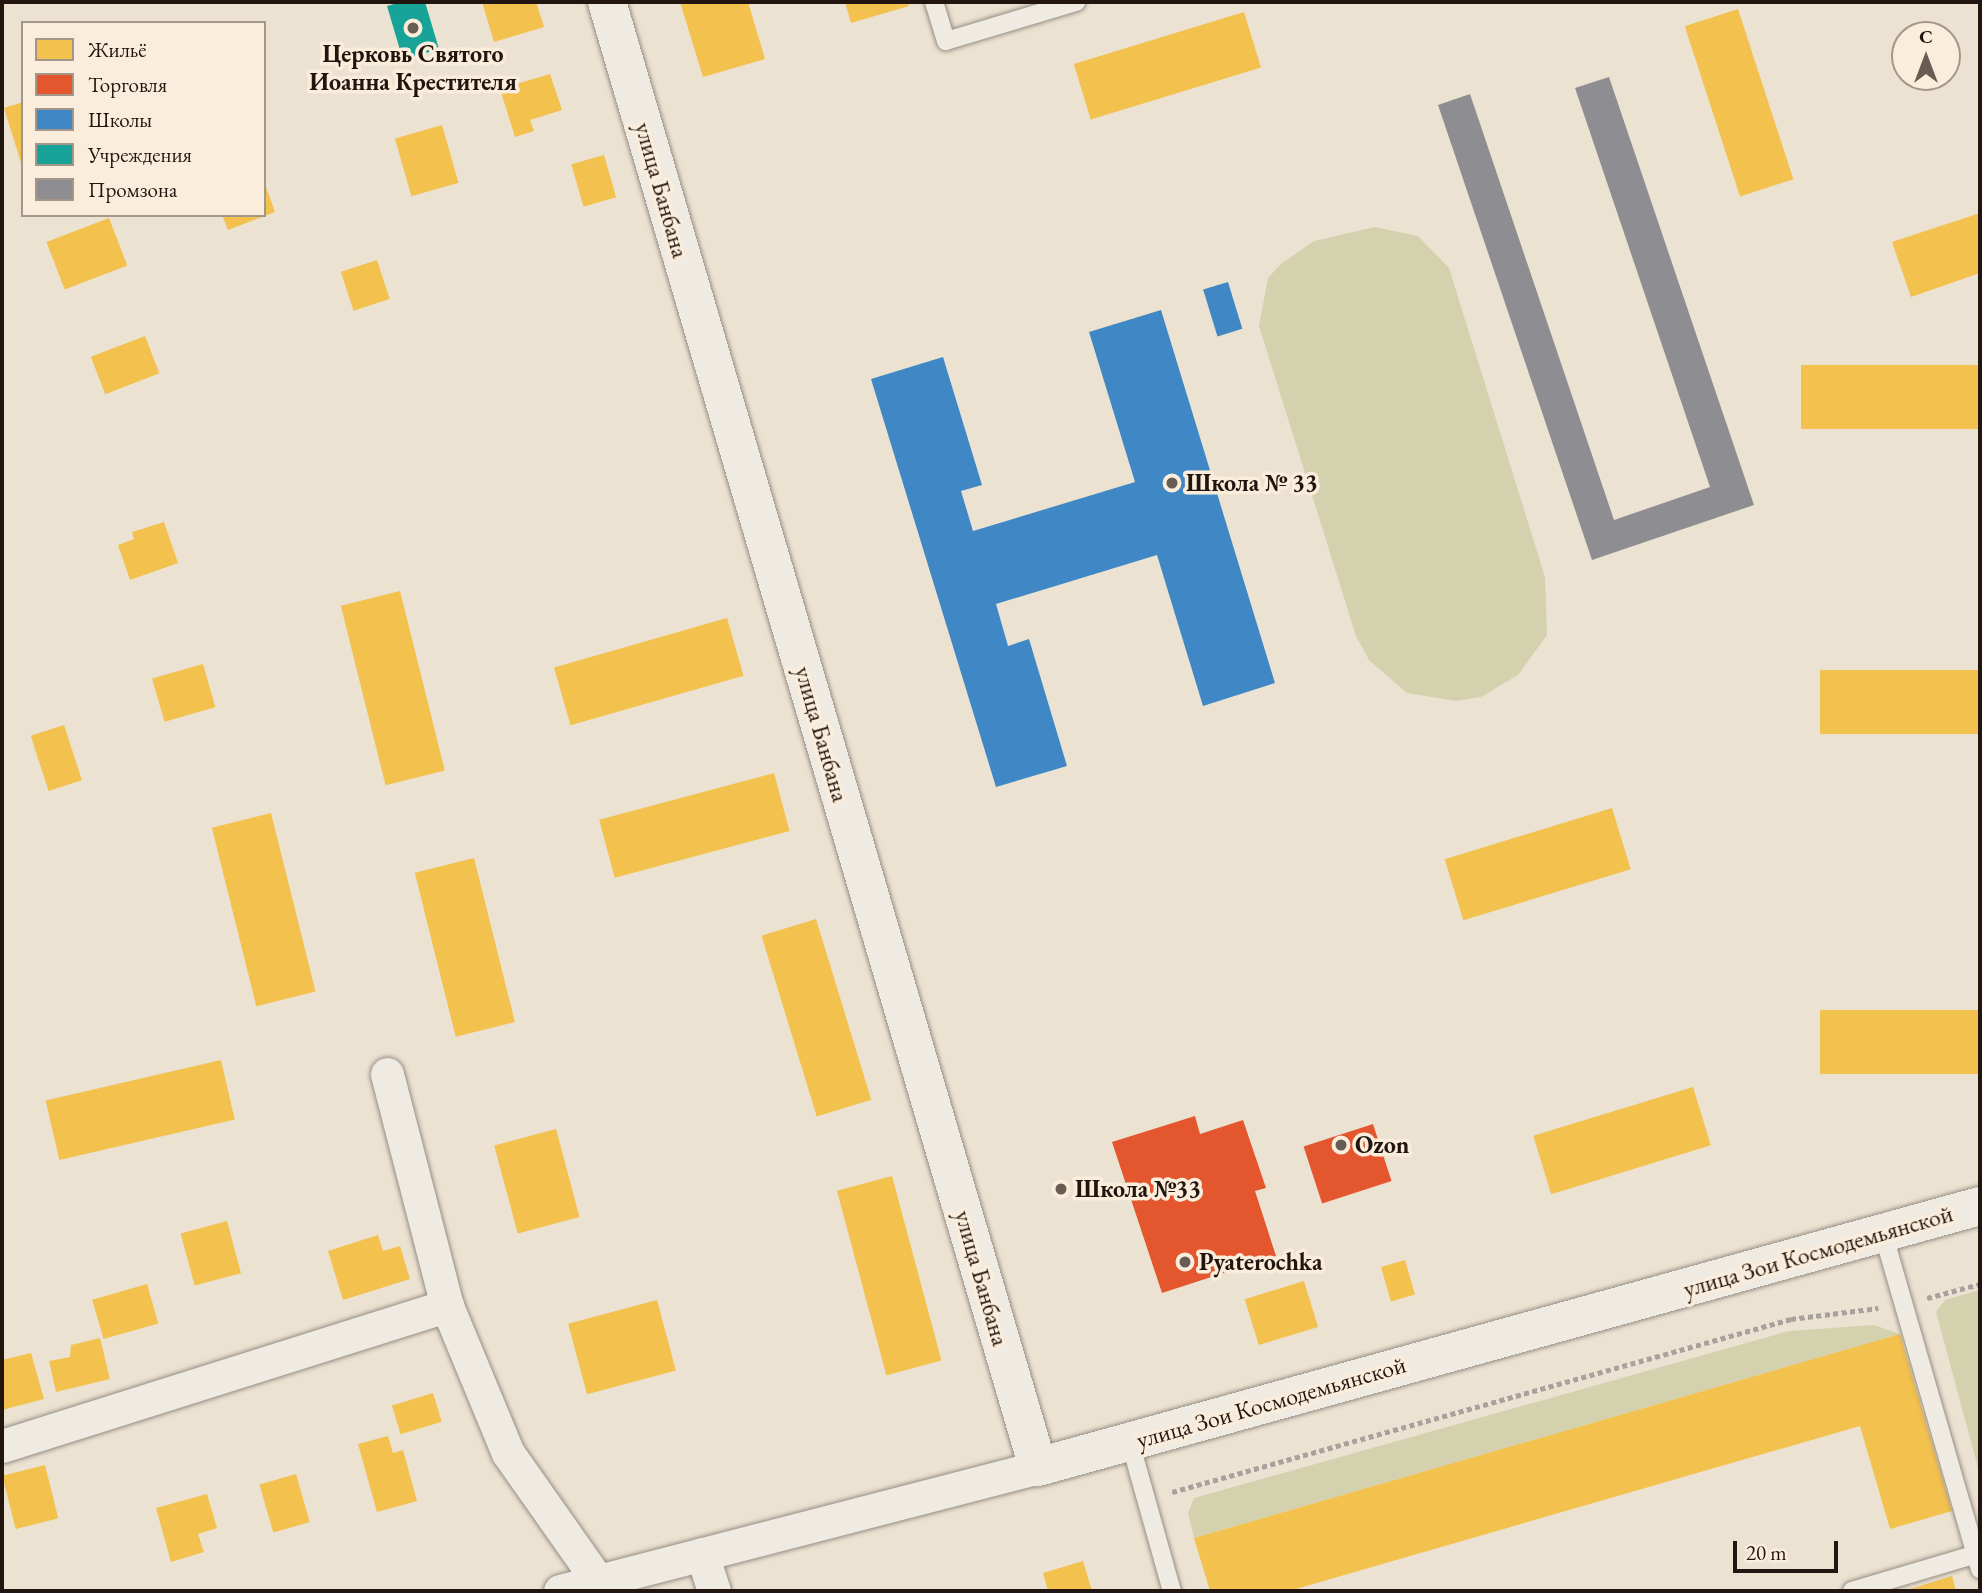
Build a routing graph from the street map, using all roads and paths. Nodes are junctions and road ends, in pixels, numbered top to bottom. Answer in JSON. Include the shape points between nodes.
{"nodes":[{"id":1,"x":607,"y":2,"type":"edge"},
{"id":2,"x":934,"y":2,"type":"edge"},
{"id":3,"x":1076,"y":2,"type":"edge"},
{"id":4,"x":387,"y":1074,"type":"dead end"},
{"id":5,"x":1980,"y":1206,"type":"edge"},
{"id":6,"x":1883,"y":1233,"type":"junction"},
{"id":7,"x":1980,"y":1283,"type":"edge"},
{"id":8,"x":1904,"y":1305,"type":"junction"},
{"id":9,"x":447,"y":1306,"type":"junction"},
{"id":10,"x":1130,"y":1442,"type":"junction"},
{"id":11,"x":2,"y":1446,"type":"edge"},
{"id":12,"x":1038,"y":1467,"type":"junction"},
{"id":13,"x":1146,"y":1499,"type":"junction"},
{"id":14,"x":702,"y":1554,"type":"junction"},
{"id":15,"x":1979,"y":1559,"type":"edge"},
{"id":16,"x":598,"y":1581,"type":"junction"},
{"id":17,"x":560,"y":1591,"type":"edge"},
{"id":18,"x":713,"y":1591,"type":"edge"},
{"id":19,"x":1172,"y":1591,"type":"edge"},
{"id":20,"x":1852,"y":1591,"type":"edge"}],
"edges":[{"from":1,"to":12,"type":"street","name":"улица Банбана"},
{"from":2,"to":3,"type":"lane","via":[[946,41]]},
{"from":4,"to":9,"type":"street"},
{"from":5,"to":6,"type":"street","name":"улица Зои Космодемьянской"},
{"from":6,"to":8,"type":"lane"},
{"from":6,"to":10,"type":"street","name":"улица Зои Космодемьянской"},
{"from":7,"to":8,"type":"path"},
{"from":8,"to":13,"type":"path","via":[[1791,1319]]},
{"from":8,"to":15,"type":"lane"},
{"from":9,"to":11,"type":"street"},
{"from":9,"to":16,"type":"street","via":[[508,1453]]},
{"from":10,"to":12,"type":"street","name":"улица Зои Космодемьянской"},
{"from":10,"to":13,"type":"lane"},
{"from":12,"to":14,"type":"street","name":"улица Зои Космодемьянской"},
{"from":13,"to":19,"type":"lane"},
{"from":14,"to":16,"type":"street","name":"улица Зои Космодемьянской"},
{"from":14,"to":18,"type":"street"},
{"from":15,"to":20,"type":"lane"},
{"from":16,"to":17,"type":"street","name":"улица Зои Космодемьянской"}]}
